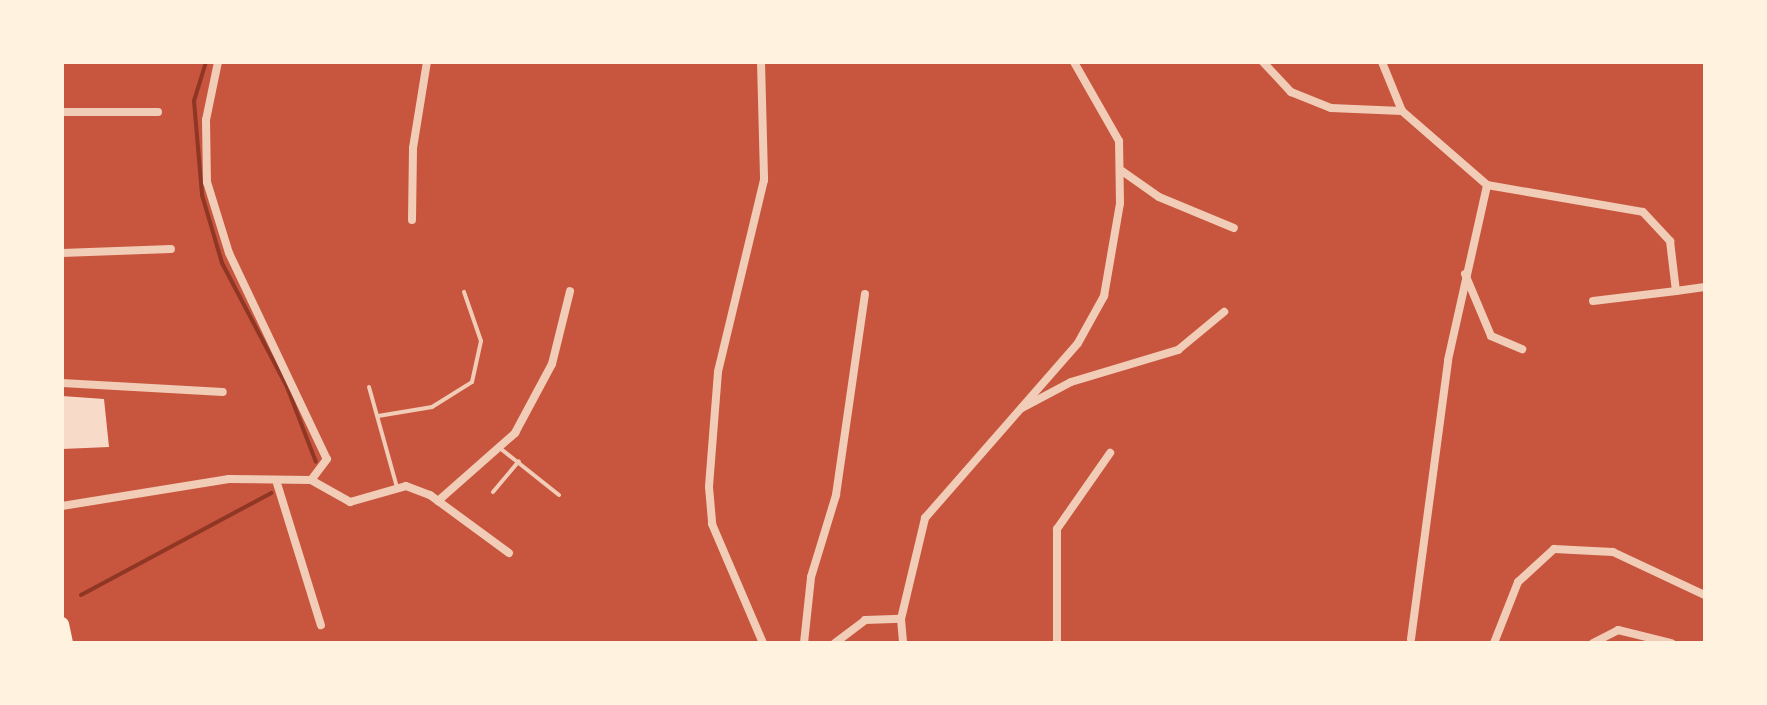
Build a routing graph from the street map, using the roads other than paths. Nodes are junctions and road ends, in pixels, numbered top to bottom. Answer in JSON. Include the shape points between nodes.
{"nodes":[{"id":1,"x":218,"y":62,"type":"edge"},
{"id":2,"x":427,"y":62,"type":"edge"},
{"id":3,"x":761,"y":62,"type":"edge"},
{"id":4,"x":1074,"y":62,"type":"edge"},
{"id":5,"x":1263,"y":62,"type":"edge"},
{"id":6,"x":1382,"y":62,"type":"edge"},
{"id":7,"x":1402,"y":111,"type":"junction"},
{"id":8,"x":62,"y":112,"type":"edge"},
{"id":9,"x":158,"y":112,"type":"dead end"},
{"id":10,"x":1122,"y":171,"type":"junction"},
{"id":11,"x":1487,"y":185,"type":"junction"},
{"id":12,"x":412,"y":220,"type":"dead end"},
{"id":13,"x":1234,"y":228,"type":"dead end"},
{"id":14,"x":171,"y":249,"type":"dead end"},
{"id":15,"x":62,"y":253,"type":"edge"},
{"id":16,"x":1465,"y":274,"type":"junction"},
{"id":17,"x":1705,"y":287,"type":"edge"},
{"id":18,"x":570,"y":291,"type":"dead end"},
{"id":19,"x":1676,"y":291,"type":"junction"},
{"id":20,"x":464,"y":292,"type":"dead end"},
{"id":21,"x":865,"y":294,"type":"dead end"},
{"id":22,"x":1593,"y":301,"type":"dead end"},
{"id":23,"x":1224,"y":312,"type":"dead end"},
{"id":24,"x":1522,"y":349,"type":"dead end"},
{"id":25,"x":62,"y":383,"type":"edge"},
{"id":26,"x":369,"y":387,"type":"dead end"},
{"id":27,"x":223,"y":392,"type":"dead end"},
{"id":28,"x":1017,"y":411,"type":"junction"},
{"id":29,"x":378,"y":416,"type":"junction"},
{"id":30,"x":501,"y":449,"type":"junction"},
{"id":31,"x":1110,"y":453,"type":"dead end"},
{"id":32,"x":519,"y":461,"type":"junction"},
{"id":33,"x":276,"y":480,"type":"junction"},
{"id":34,"x":311,"y":480,"type":"junction"},
{"id":35,"x":397,"y":487,"type":"junction"},
{"id":36,"x":493,"y":492,"type":"dead end"},
{"id":37,"x":559,"y":495,"type":"dead end"},
{"id":38,"x":438,"y":501,"type":"junction"},
{"id":39,"x":62,"y":506,"type":"edge"},
{"id":40,"x":509,"y":553,"type":"dead end"},
{"id":41,"x":1705,"y":595,"type":"edge"},
{"id":42,"x":901,"y":619,"type":"junction"},
{"id":43,"x":62,"y":624,"type":"edge"},
{"id":44,"x":321,"y":625,"type":"dead end"},
{"id":45,"x":1411,"y":639,"type":"dead end"},
{"id":46,"x":66,"y":643,"type":"edge"},
{"id":47,"x":763,"y":643,"type":"edge"},
{"id":48,"x":804,"y":643,"type":"edge"},
{"id":49,"x":835,"y":643,"type":"edge"},
{"id":50,"x":903,"y":643,"type":"edge"},
{"id":51,"x":1057,"y":643,"type":"edge"},
{"id":52,"x":1494,"y":643,"type":"edge"},
{"id":53,"x":1593,"y":643,"type":"edge"},
{"id":54,"x":1671,"y":643,"type":"edge"}],
"edges":[{"from":1,"to":34,"type":"street","via":[[206,120],[207,182],[235,266],[327,459]]},
{"from":2,"to":12,"type":"street","via":[[413,148]]},
{"from":3,"to":47,"type":"street","via":[[764,180],[718,372],[709,487],[712,524]]},
{"from":4,"to":10,"type":"street","via":[[1113,127]]},
{"from":5,"to":7,"type":"street","via":[[1291,92],[1331,108]]},
{"from":6,"to":7,"type":"street"},
{"from":7,"to":11,"type":"street"},
{"from":8,"to":9,"type":"street"},
{"from":10,"to":13,"type":"street","via":[[1159,197]]},
{"from":10,"to":28,"type":"street","via":[[1104,296],[1078,343]]},
{"from":11,"to":16,"type":"street"},
{"from":11,"to":19,"type":"street","via":[[1643,212],[1670,241]]},
{"from":14,"to":15,"type":"street"},
{"from":16,"to":24,"type":"street","via":[[1491,336]]},
{"from":16,"to":45,"type":"street"},
{"from":17,"to":19,"type":"street"},
{"from":18,"to":30,"type":"street","via":[[542,390]]},
{"from":19,"to":22,"type":"street"},
{"from":20,"to":29,"type":"lane","via":[[481,341],[472,382],[432,407]]},
{"from":21,"to":48,"type":"street","via":[[836,495],[811,577]]},
{"from":23,"to":28,"type":"street","via":[[1178,350],[1071,382]]},
{"from":25,"to":27,"type":"street"},
{"from":26,"to":29,"type":"lane"},
{"from":28,"to":42,"type":"street","via":[[925,518]]},
{"from":29,"to":35,"type":"lane"},
{"from":30,"to":32,"type":"lane"},
{"from":30,"to":38,"type":"street"},
{"from":31,"to":51,"type":"street","via":[[1057,529]]},
{"from":32,"to":36,"type":"lane"},
{"from":32,"to":37,"type":"lane"},
{"from":33,"to":34,"type":"street"},
{"from":33,"to":39,"type":"street","via":[[193,482]]},
{"from":33,"to":44,"type":"street"},
{"from":34,"to":35,"type":"street","via":[[350,502],[367,503]]},
{"from":35,"to":38,"type":"street"},
{"from":38,"to":40,"type":"street"},
{"from":41,"to":52,"type":"street","via":[[1613,552],[1554,549],[1518,582]]},
{"from":42,"to":49,"type":"street","via":[[865,620]]},
{"from":42,"to":50,"type":"street"},
{"from":43,"to":46,"type":"main road"},
{"from":53,"to":54,"type":"street","via":[[1618,630]]}]}
